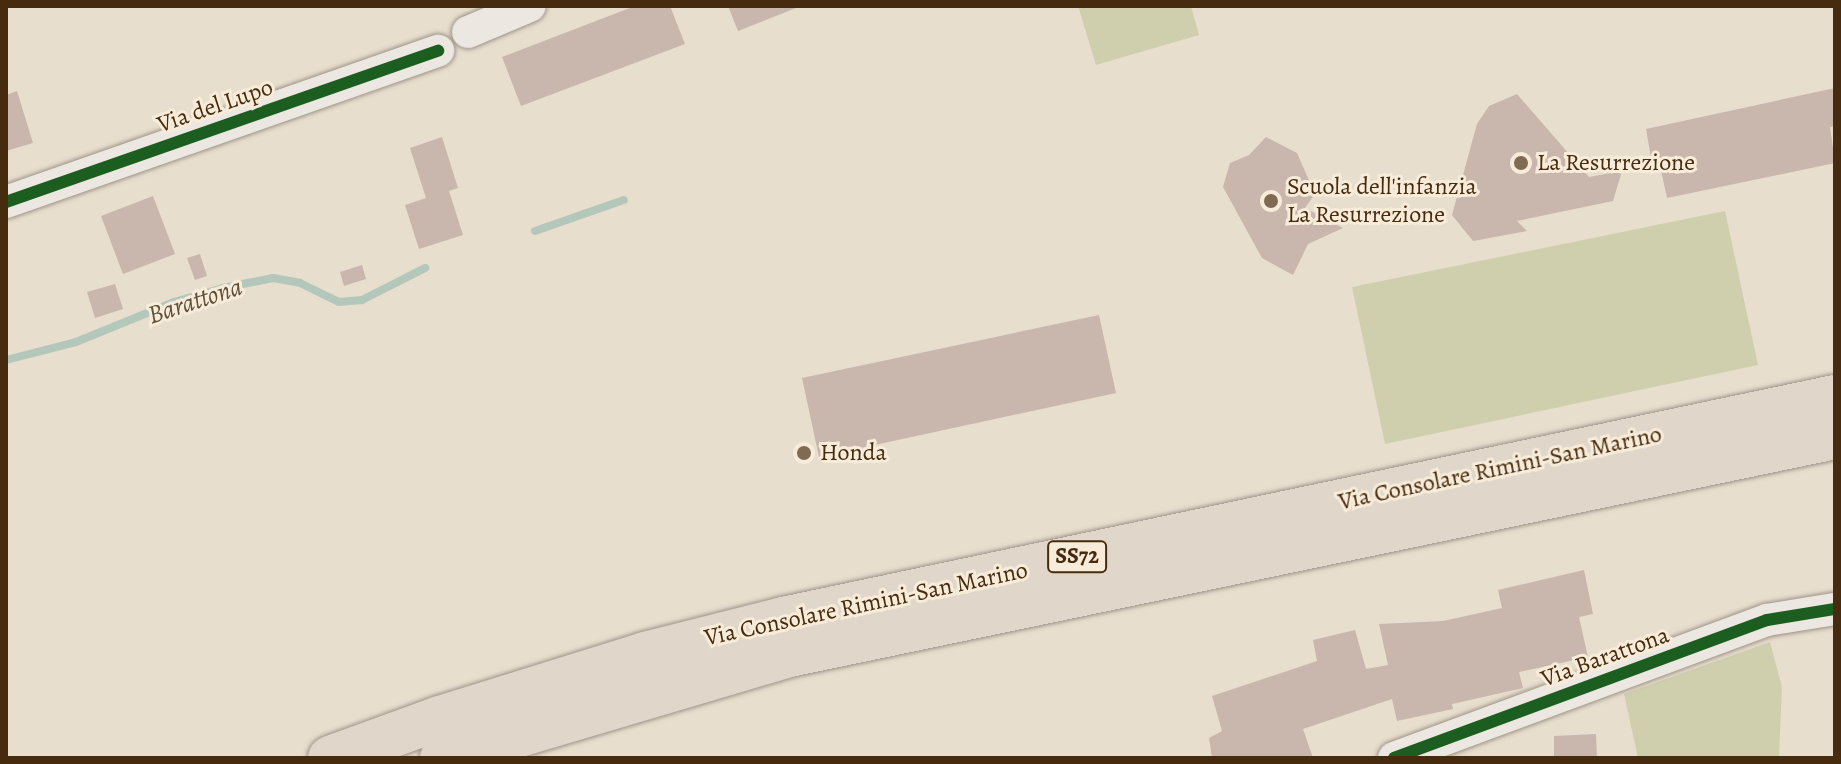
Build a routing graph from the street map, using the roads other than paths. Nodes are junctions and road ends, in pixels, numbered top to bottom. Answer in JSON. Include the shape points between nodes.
{"nodes":[{"id":1,"x":530,"y":6,"type":"edge"},
{"id":2,"x":468,"y":32,"type":"dead end"},
{"id":3,"x":438,"y":51,"type":"dead end"},
{"id":4,"x":6,"y":202,"type":"edge"},
{"id":5,"x":1835,"y":397,"type":"edge"},
{"id":6,"x":1835,"y":437,"type":"edge"},
{"id":7,"x":1835,"y":609,"type":"edge"},
{"id":8,"x":330,"y":758,"type":"edge"},
{"id":9,"x":442,"y":758,"type":"edge"},
{"id":10,"x":1394,"y":758,"type":"edge"}],
"edges":[{"from":1,"to":2,"type":"street"},
{"from":3,"to":4,"type":"street","name":"Via del Lupo"},
{"from":5,"to":8,"type":"main road","name":"Via Consolare Rimini-San Marino","number":"SS72","via":[[783,619],[645,654]]},
{"from":6,"to":9,"type":"main road","name":"Via Consolare Rimini-San Marino","number":"SS72","via":[[794,654]]},
{"from":7,"to":10,"type":"street","name":"Via Barattona","via":[[1767,620]]}]}
